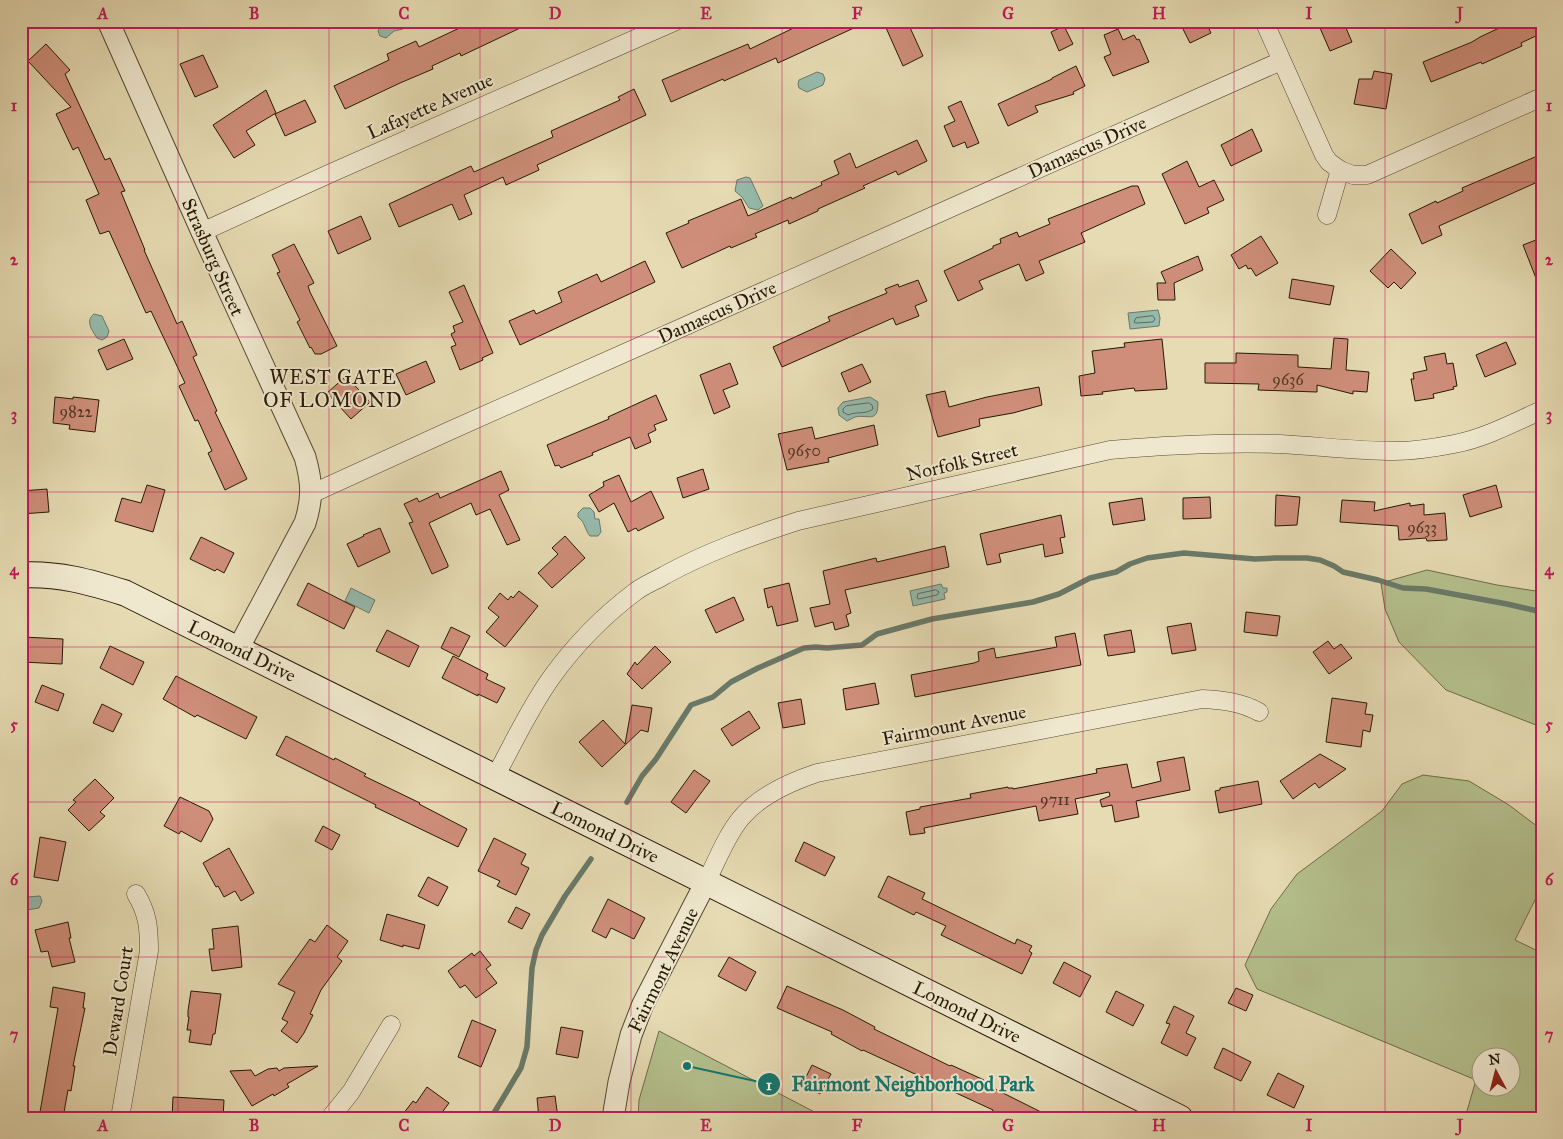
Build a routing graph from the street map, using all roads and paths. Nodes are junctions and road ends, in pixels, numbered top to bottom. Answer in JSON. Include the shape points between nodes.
{"nodes":[{"id":1,"x":108,"y":21,"type":"edge"},
{"id":2,"x":676,"y":21,"type":"edge"},
{"id":3,"x":1264,"y":21,"type":"edge"},
{"id":4,"x":1281,"y":61,"type":"junction"},
{"id":5,"x":1542,"y":97,"type":"edge"},
{"id":6,"x":1340,"y":170,"type":"junction"},
{"id":7,"x":1327,"y":215,"type":"dead end"},
{"id":8,"x":202,"y":232,"type":"junction"},
{"id":9,"x":1542,"y":410,"type":"edge"},
{"id":10,"x":311,"y":494,"type":"junction"},
{"id":11,"x":21,"y":575,"type":"edge"},
{"id":12,"x":238,"y":649,"type":"junction"},
{"id":13,"x":1259,"y":712,"type":"dead end"},
{"id":14,"x":495,"y":778,"type":"junction"},
{"id":15,"x":706,"y":882,"type":"junction"},
{"id":16,"x":136,"y":894,"type":"dead end"},
{"id":17,"x":392,"y":1025,"type":"dead end"},
{"id":18,"x":120,"y":1118,"type":"edge"},
{"id":19,"x":330,"y":1118,"type":"edge"},
{"id":20,"x":613,"y":1118,"type":"edge"},
{"id":21,"x":1180,"y":1118,"type":"edge"}],
"edges":[{"from":1,"to":8,"type":"street","name":"Strasburg Street"},
{"from":2,"to":8,"type":"street","name":"Lafayette Avenue"},
{"from":3,"to":4,"type":"street"},
{"from":4,"to":6,"type":"street","via":[[1324,155]]},
{"from":4,"to":10,"type":"street","name":"Damascus Drive"},
{"from":5,"to":6,"type":"street","via":[[1367,175],[1353,175]]},
{"from":6,"to":7,"type":"street"},
{"from":8,"to":10,"type":"street","name":"Strasburg Street","via":[[305,458]]},
{"from":9,"to":14,"type":"street","name":"Norfolk Street","via":[[1482,437],[1421,450],[1228,443],[1110,450],[798,521],[748,537],[691,561],[636,591],[598,623],[550,679],[528,713]]},
{"from":10,"to":12,"type":"street","via":[[305,523]]},
{"from":11,"to":12,"type":"main road","name":"Lomond Drive","via":[[79,580],[125,593]]},
{"from":12,"to":14,"type":"main road","name":"Lomond Drive"},
{"from":13,"to":15,"type":"street","name":"Fairmount Avenue","via":[[1227,700],[1202,698],[817,773],[767,795],[742,817]]},
{"from":14,"to":15,"type":"main road","name":"Lomond Drive"},
{"from":15,"to":20,"type":"street","name":"Fairmont Avenue","via":[[642,1004],[619,1082]]},
{"from":15,"to":21,"type":"main road","name":"Lomond Drive"},
{"from":16,"to":18,"type":"street","name":"Deward Court","via":[[147,918],[149,951]]},
{"from":17,"to":19,"type":"street","via":[[351,1092]]}]}
